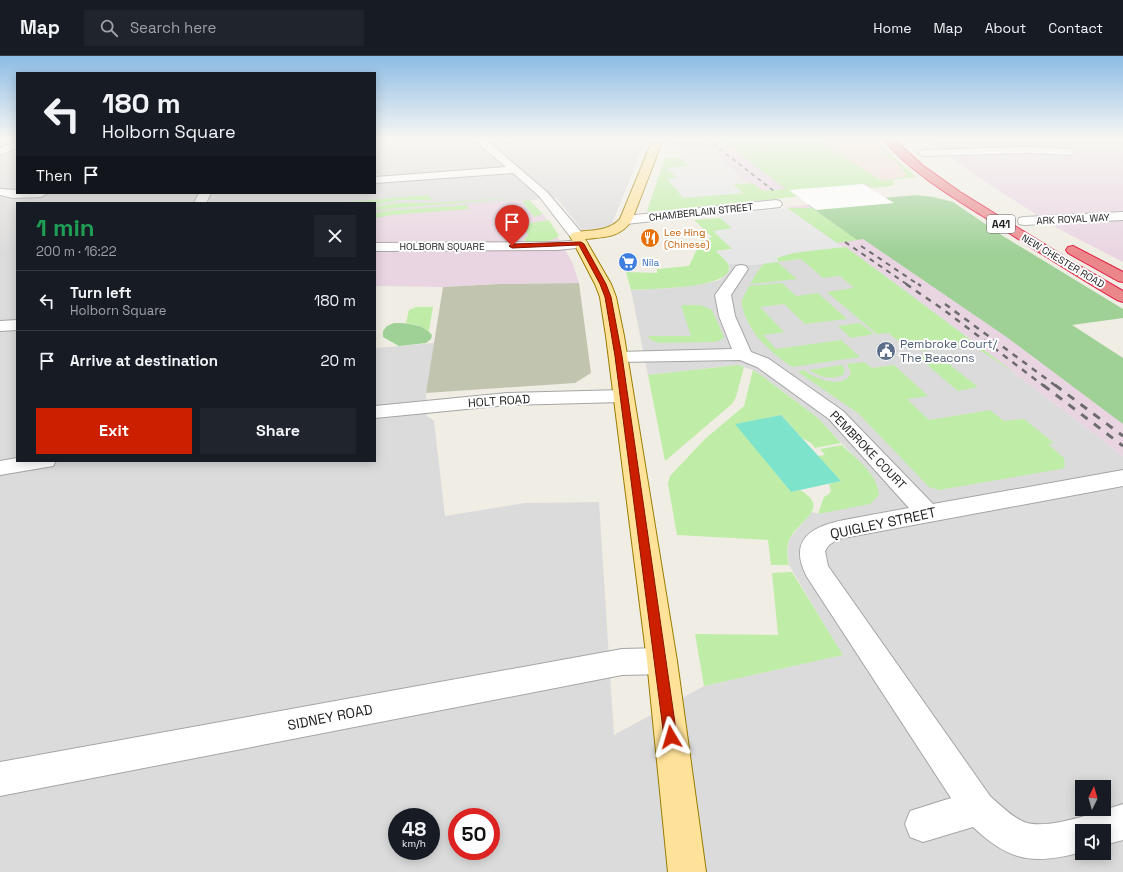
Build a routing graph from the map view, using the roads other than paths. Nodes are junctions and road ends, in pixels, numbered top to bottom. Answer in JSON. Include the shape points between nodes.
{"nodes":[{"id":1,"x":416,"y":177,"type":"edge"},
{"id":2,"x":523,"y":177,"type":"edge"},
{"id":3,"x":643,"y":177,"type":"edge"},
{"id":4,"x":932,"y":177,"type":"edge"},
{"id":5,"x":376,"y":180,"type":"edge"},
{"id":6,"x":0,"y":192,"type":"edge"},
{"id":7,"x":13,"y":194,"type":"junction"},
{"id":8,"x":16,"y":194,"type":"edge"},
{"id":9,"x":0,"y":204,"type":"edge"},
{"id":10,"x":776,"y":204,"type":"dead end"},
{"id":11,"x":1012,"y":214,"type":"dead end"},
{"id":12,"x":1123,"y":216,"type":"edge"},
{"id":13,"x":626,"y":220,"type":"junction"},
{"id":14,"x":1024,"y":222,"type":"junction"},
{"id":15,"x":1043,"y":232,"type":"dead end"},
{"id":16,"x":579,"y":240,"type":"junction"},
{"id":17,"x":1062,"y":244,"type":"dead end"},
{"id":18,"x":376,"y":246,"type":"edge"},
{"id":19,"x":741,"y":269,"type":"dead end"},
{"id":20,"x":1123,"y":278,"type":"edge"},
{"id":21,"x":1123,"y":297,"type":"edge"},
{"id":22,"x":16,"y":325,"type":"edge"},
{"id":23,"x":0,"y":326,"type":"edge"},
{"id":24,"x":743,"y":355,"type":"junction"},
{"id":25,"x":618,"y":356,"type":"junction"},
{"id":26,"x":623,"y":396,"type":"junction"},
{"id":27,"x":376,"y":412,"type":"edge"},
{"id":28,"x":39,"y":462,"type":"edge"},
{"id":29,"x":0,"y":468,"type":"edge"},
{"id":30,"x":1123,"y":478,"type":"edge"},
{"id":31,"x":927,"y":513,"type":"junction"},
{"id":32,"x":662,"y":662,"type":"junction"},
{"id":33,"x":0,"y":779,"type":"edge"},
{"id":34,"x":978,"y":808,"type":"junction"},
{"id":35,"x":1123,"y":822,"type":"edge"},
{"id":36,"x":923,"y":824,"type":"dead end"},
{"id":37,"x":1111,"y":825,"type":"edge"},
{"id":38,"x":1075,"y":836,"type":"edge"},
{"id":39,"x":687,"y":872,"type":"edge"}],
"edges":[{"from":1,"to":5,"type":"street"},
{"from":2,"to":16,"type":"street","via":[[543,194]]},
{"from":3,"to":13,"type":"main road"},
{"from":4,"to":21,"type":"highway","name":"NEW CHESTER ROAD","number":"A41","via":[[1063,262]]},
{"from":6,"to":7,"type":"street"},
{"from":7,"to":8,"type":"street"},
{"from":7,"to":9,"type":"street"},
{"from":10,"to":13,"type":"street","name":"CHAMBERLAIN STREET"},
{"from":11,"to":14,"type":"highway","name":"NEW CHESTER ROAD","number":"A41"},
{"from":12,"to":14,"type":"street","name":"ARK ROYAL WAY"},
{"from":13,"to":16,"type":"main road","via":[[612,232]]},
{"from":14,"to":15,"type":"highway","name":"NEW CHESTER ROAD","number":"A41"},
{"from":16,"to":18,"type":"street","name":"HOLBORN SQUARE","via":[[557,246]]},
{"from":16,"to":25,"type":"main road","via":[[608,297]]},
{"from":17,"to":20,"type":"highway","name":"NEW CHESTER ROAD"},
{"from":19,"to":24,"type":"street","via":[[722,295],[727,316]]},
{"from":22,"to":23,"type":"street"},
{"from":24,"to":25,"type":"street","name":"PEMBROKE COURT"},
{"from":24,"to":31,"type":"street","name":"PEMBROKE COURT","via":[[763,363],[836,415]]},
{"from":25,"to":26,"type":"main road"},
{"from":26,"to":27,"type":"street","name":"HOLT ROAD","via":[[507,400]]},
{"from":26,"to":32,"type":"main road"},
{"from":28,"to":29,"type":"street"},
{"from":30,"to":31,"type":"street","name":"QUIGLEY STREET"},
{"from":31,"to":34,"type":"street","name":"QUIGLEY STREET","via":[[832,531],[819,538],[812,547],[812,559],[832,596]]},
{"from":32,"to":33,"type":"street","name":"SIDNEY ROAD","via":[[622,662]]},
{"from":32,"to":39,"type":"main road"},
{"from":34,"to":36,"type":"street"},
{"from":34,"to":38,"type":"street","name":"QUIGLEY STREET","via":[[1007,834],[1027,842],[1055,842]]},
{"from":35,"to":37,"type":"street"}]}
